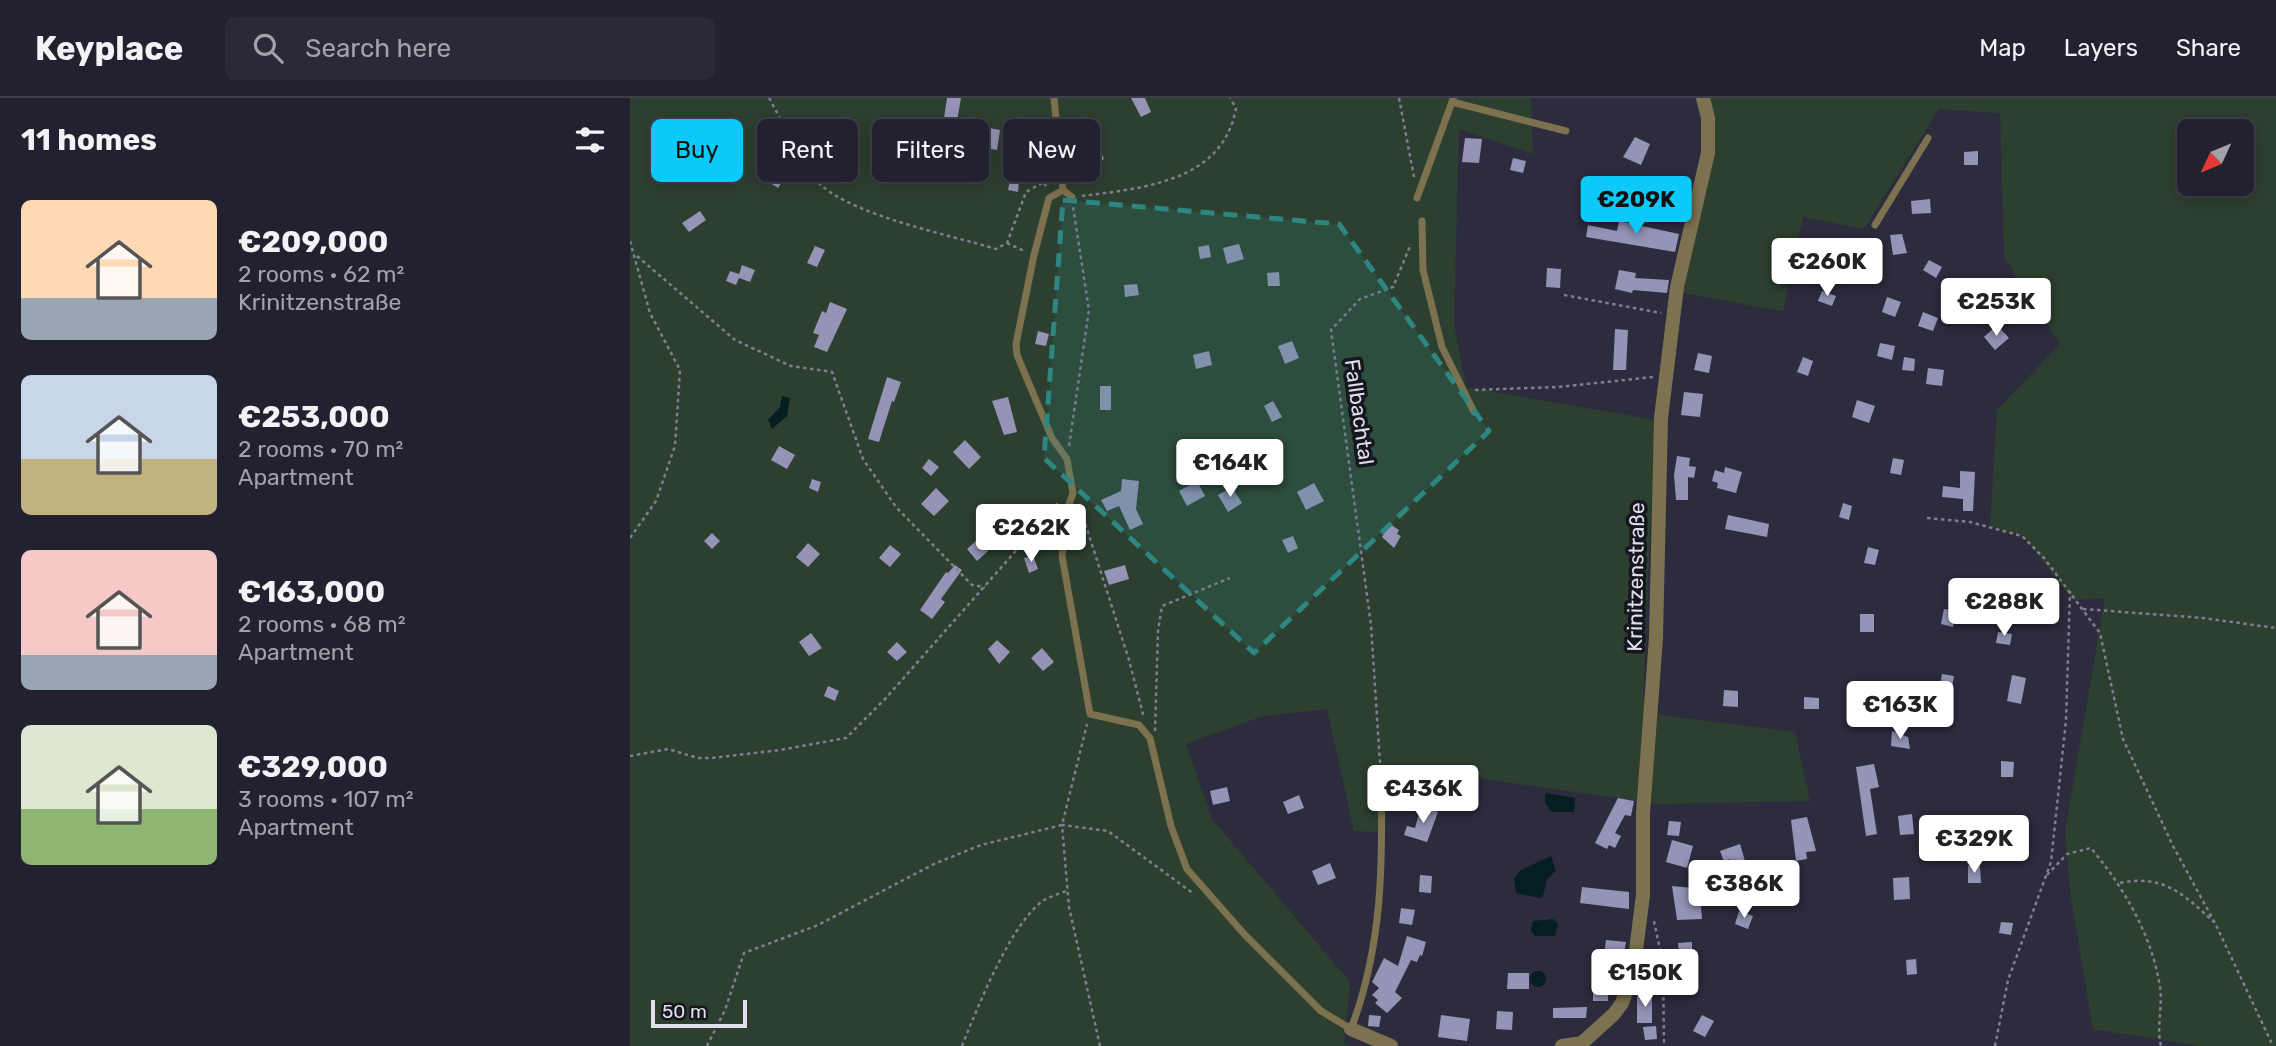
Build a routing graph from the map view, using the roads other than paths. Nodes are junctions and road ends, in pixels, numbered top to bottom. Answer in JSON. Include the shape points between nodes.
{"nodes":[{"id":1,"x":1054,"y":98,"type":"edge"},
{"id":2,"x":1703,"y":98,"type":"edge"},
{"id":3,"x":1452,"y":100,"type":"edge"},
{"id":4,"x":1566,"y":131,"type":"dead end"},
{"id":5,"x":1928,"y":138,"type":"dead end"},
{"id":6,"x":1063,"y":190,"type":"junction"},
{"id":7,"x":1072,"y":197,"type":"road end"},
{"id":8,"x":1418,"y":198,"type":"road end"},
{"id":9,"x":1422,"y":221,"type":"dead end"},
{"id":10,"x":1875,"y":225,"type":"dead end"},
{"id":11,"x":1474,"y":412,"type":"dead end"},
{"id":12,"x":1381,"y":771,"type":"road end"},
{"id":13,"x":1351,"y":1029,"type":"junction"},
{"id":14,"x":1583,"y":1044,"type":"edge"},
{"id":15,"x":1391,"y":1046,"type":"edge"},
{"id":16,"x":1562,"y":1046,"type":"edge"}],
"edges":[{"from":1,"to":6,"type":"lane"},
{"from":2,"to":14,"type":"street","name":"Krinitzenstraße","via":[[1708,153],[1685,250],[1661,418],[1643,895],[1629,989],[1614,1014]]},
{"from":3,"to":4,"type":"lane"},
{"from":3,"to":8,"type":"lane"},
{"from":5,"to":10,"type":"lane"},
{"from":6,"to":7,"type":"lane"},
{"from":6,"to":13,"type":"lane","via":[[1049,198],[1016,344],[1052,438],[1067,459],[1073,493],[1062,556],[1090,714],[1139,725],[1150,741],[1187,869],[1321,1011]]},
{"from":9,"to":11,"type":"lane","via":[[1423,270],[1442,347]]},
{"from":12,"to":13,"type":"lane","via":[[1380,909],[1363,998]]},
{"from":13,"to":15,"type":"street"},
{"from":14,"to":16,"type":"street","name":"Krinitzenstraße"}]}
